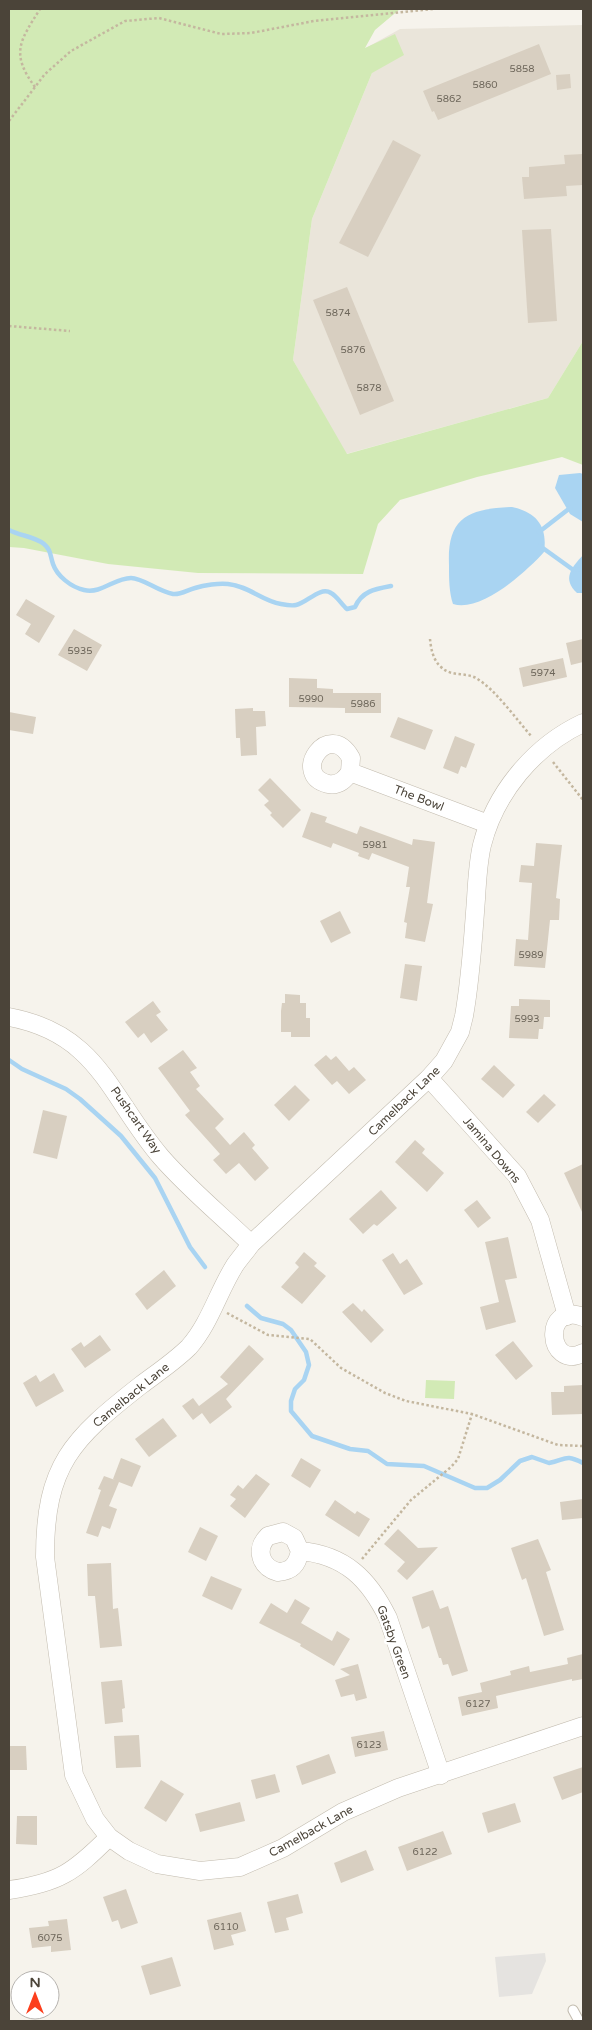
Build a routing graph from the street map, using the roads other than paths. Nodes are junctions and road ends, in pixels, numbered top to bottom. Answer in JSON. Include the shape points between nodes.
{"nodes":[{"id":1,"x":583,"y":723,"type":"edge"},
{"id":2,"x":350,"y":772,"type":"dead end"},
{"id":3,"x":488,"y":824,"type":"junction"},
{"id":4,"x":9,"y":1017,"type":"edge"},
{"id":5,"x":429,"y":1078,"type":"junction"},
{"id":6,"x":252,"y":1244,"type":"junction"},
{"id":7,"x":575,"y":1316,"type":"edge"},
{"id":8,"x":583,"y":1353,"type":"edge"},
{"id":9,"x":300,"y":1551,"type":"dead end"},
{"id":10,"x":583,"y":1726,"type":"edge"},
{"id":11,"x":442,"y":1775,"type":"junction"},
{"id":12,"x":109,"y":1837,"type":"junction"},
{"id":13,"x":9,"y":1890,"type":"edge"},
{"id":14,"x":574,"y":2010,"type":"dead end"},
{"id":15,"x":579,"y":2021,"type":"edge"}],
"edges":[{"from":1,"to":3,"type":"street","name":"Camelback Lane","via":[[542,749],[520,772],[504,793]]},
{"from":2,"to":3,"type":"street","name":"The Bowl"},
{"from":3,"to":5,"type":"street","name":"Camelback Lane","via":[[481,848],[464,1016],[453,1046]]},
{"from":4,"to":6,"type":"street","name":"Pushcart Way","via":[[28,1020],[54,1031],[75,1045],[114,1087],[159,1155]]},
{"from":5,"to":6,"type":"street","name":"Camelback Lane"},
{"from":5,"to":7,"type":"street","name":"Jamina Downs","via":[[517,1176],[540,1220]]},
{"from":6,"to":12,"type":"street","name":"Camelback Lane","via":[[236,1264],[215,1307],[188,1347],[107,1412],[75,1444],[53,1485],[45,1529],[45,1557],[70,1757],[83,1796]]},
{"from":7,"to":8,"type":"street","name":"Jamina Downs","via":[[558,1322],[553,1338],[556,1346],[567,1354]]},
{"from":9,"to":11,"type":"street","name":"Gatsby Green","via":[[331,1557],[357,1574],[378,1598],[388,1618]]},
{"from":10,"to":11,"type":"street","name":"Camelback Lane"},
{"from":11,"to":12,"type":"street","name":"Camelback Lane","via":[[371,1799],[283,1848],[240,1867],[220,1871],[178,1869],[157,1864]]},
{"from":12,"to":13,"type":"street","via":[[80,1866],[65,1875]]},
{"from":14,"to":15,"type":"lane"}]}
